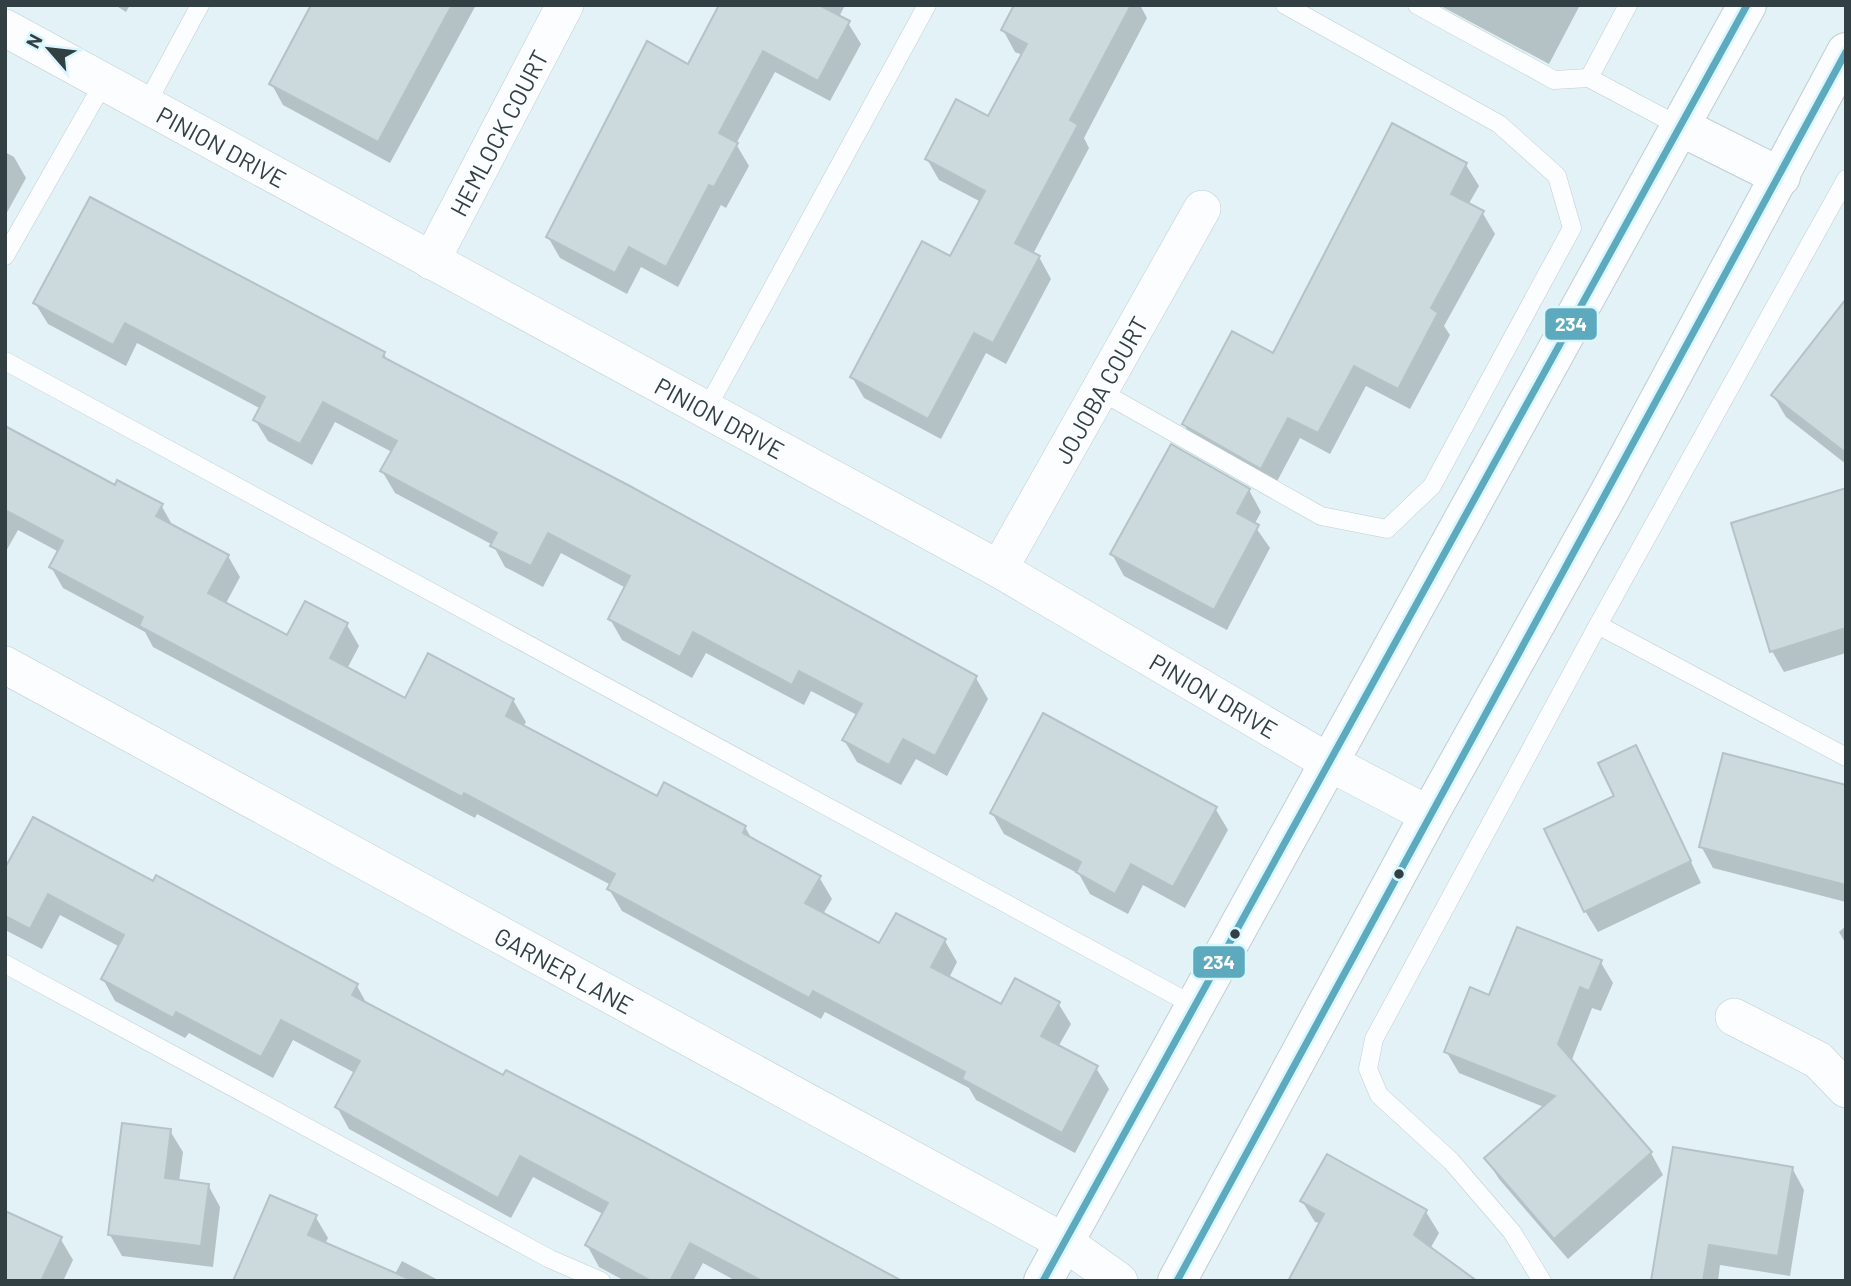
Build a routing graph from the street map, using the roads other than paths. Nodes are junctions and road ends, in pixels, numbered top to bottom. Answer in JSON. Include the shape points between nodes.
{"nodes":[{"id":1,"x":200,"y":5,"type":"edge"},
{"id":2,"x":565,"y":5,"type":"edge"},
{"id":3,"x":927,"y":5,"type":"edge"},
{"id":4,"x":1285,"y":5,"type":"edge"},
{"id":5,"x":1417,"y":5,"type":"edge"},
{"id":6,"x":1628,"y":5,"type":"edge"},
{"id":7,"x":1747,"y":5,"type":"edge"},
{"id":8,"x":5,"y":28,"type":"edge"},
{"id":9,"x":1846,"y":52,"type":"edge"},
{"id":10,"x":1589,"y":78,"type":"junction"},
{"id":11,"x":104,"y":82,"type":"junction"},
{"id":12,"x":146,"y":105,"type":"junction"},
{"id":13,"x":1679,"y":126,"type":"junction"},
{"id":14,"x":1781,"y":177,"type":"junction"},
{"id":15,"x":1846,"y":179,"type":"edge"},
{"id":16,"x":1202,"y":209,"type":"dead end"},
{"id":17,"x":5,"y":256,"type":"edge"},
{"id":18,"x":431,"y":261,"type":"junction"},
{"id":19,"x":5,"y":361,"type":"edge"},
{"id":20,"x":1100,"y":391,"type":"junction"},
{"id":21,"x":706,"y":410,"type":"junction"},
{"id":22,"x":999,"y":569,"type":"junction"},
{"id":23,"x":1598,"y":625,"type":"junction"},
{"id":24,"x":5,"y":665,"type":"edge"},
{"id":25,"x":1846,"y":757,"type":"edge"},
{"id":26,"x":1330,"y":763,"type":"junction"},
{"id":27,"x":1429,"y":815,"type":"junction"},
{"id":28,"x":5,"y":964,"type":"edge"},
{"id":29,"x":1195,"y":1006,"type":"junction"},
{"id":30,"x":1734,"y":1017,"type":"dead end"},
{"id":31,"x":1846,"y":1089,"type":"edge"},
{"id":32,"x":1064,"y":1242,"type":"junction"},
{"id":33,"x":601,"y":1281,"type":"edge"},
{"id":34,"x":1043,"y":1281,"type":"edge"},
{"id":35,"x":1119,"y":1281,"type":"edge"},
{"id":36,"x":1177,"y":1281,"type":"edge"},
{"id":37,"x":1542,"y":1281,"type":"edge"}],
"edges":[{"from":1,"to":12,"type":"lane"},
{"from":2,"to":18,"type":"street","name":"HEMLOCK COURT"},
{"from":3,"to":21,"type":"lane"},
{"from":4,"to":20,"type":"lane","via":[[1499,124],[1557,176],[1572,228],[1432,486],[1387,528],[1321,516]]},
{"from":5,"to":10,"type":"lane","via":[[1554,80]]},
{"from":6,"to":10,"type":"lane"},
{"from":7,"to":13,"type":"main road"},
{"from":8,"to":11,"type":"street","name":"PINION DRIVE"},
{"from":9,"to":14,"type":"main road"},
{"from":10,"to":13,"type":"lane"},
{"from":11,"to":12,"type":"street","name":"PINION DRIVE"},
{"from":11,"to":17,"type":"lane"},
{"from":12,"to":18,"type":"street","name":"PINION DRIVE"},
{"from":13,"to":14,"type":"main road"},
{"from":13,"to":26,"type":"main road"},
{"from":14,"to":27,"type":"main road"},
{"from":15,"to":23,"type":"lane"},
{"from":16,"to":20,"type":"street","name":"JOJOBA COURT"},
{"from":18,"to":21,"type":"street","name":"PINION DRIVE"},
{"from":19,"to":29,"type":"lane"},
{"from":20,"to":22,"type":"street","name":"JOJOBA COURT"},
{"from":21,"to":22,"type":"street","name":"PINION DRIVE"},
{"from":22,"to":26,"type":"street","name":"PINION DRIVE"},
{"from":23,"to":25,"type":"lane"},
{"from":23,"to":37,"type":"lane","via":[[1374,1039],[1368,1069],[1380,1095],[1451,1161],[1512,1232]]},
{"from":24,"to":32,"type":"street","name":"GARNER LANE"},
{"from":26,"to":27,"type":"street","name":"PINION DRIVE"},
{"from":26,"to":29,"type":"main road"},
{"from":27,"to":36,"type":"main road"},
{"from":28,"to":33,"type":"lane","via":[[550,1259]]},
{"from":29,"to":32,"type":"main road"},
{"from":30,"to":31,"type":"street","via":[[1818,1060]]},
{"from":32,"to":34,"type":"main road"},
{"from":32,"to":35,"type":"street","name":"GARNER LANE"}]}
